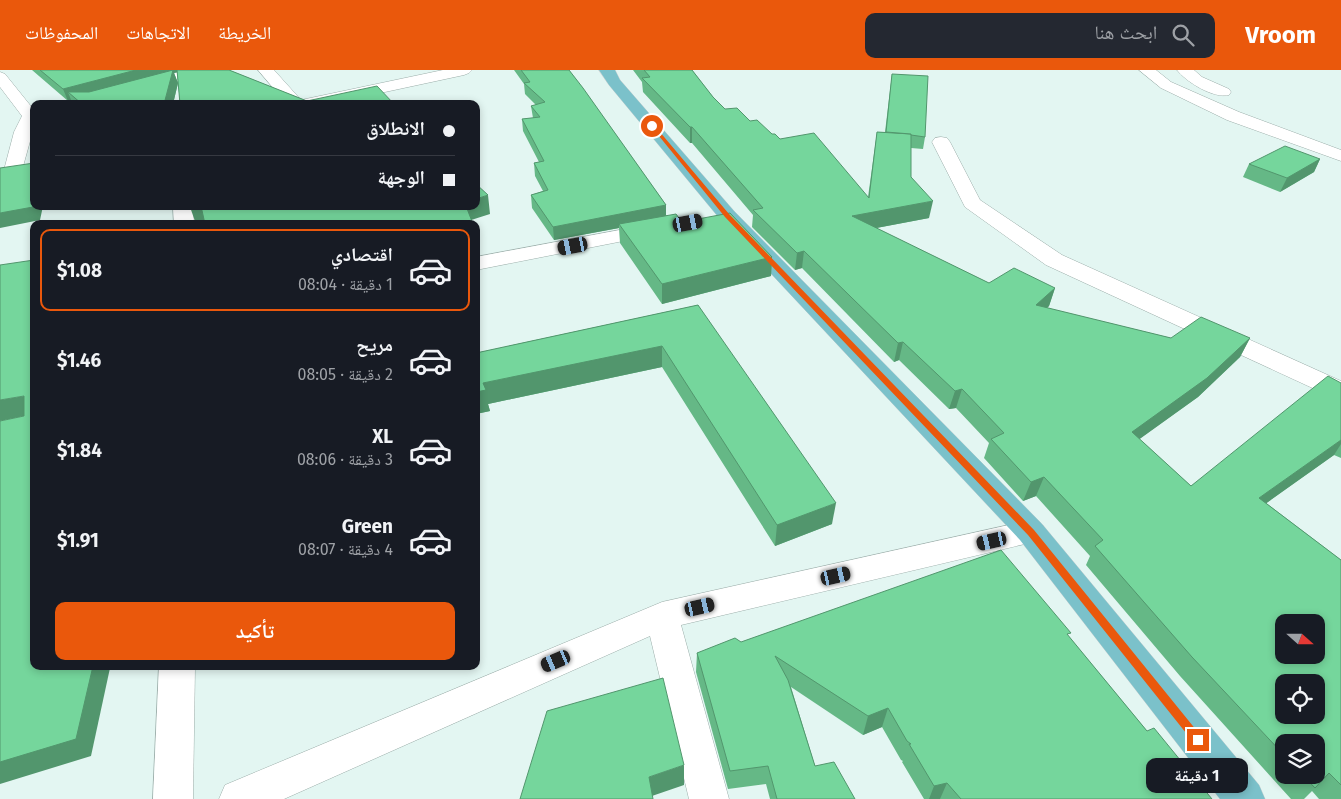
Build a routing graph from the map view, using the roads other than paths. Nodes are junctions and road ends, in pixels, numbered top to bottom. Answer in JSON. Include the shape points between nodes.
{"nodes":[{"id":1,"x":204,"y":70,"type":"edge"},
{"id":2,"x":266,"y":70,"type":"edge"},
{"id":3,"x":464,"y":70,"type":"edge"},
{"id":4,"x":607,"y":70,"type":"edge"},
{"id":5,"x":1147,"y":70,"type":"edge"},
{"id":6,"x":1185,"y":70,"type":"edge"},
{"id":7,"x":0,"y":77,"type":"edge"},
{"id":8,"x":1239,"y":99,"type":"dead end"},
{"id":9,"x":91,"y":100,"type":"edge"},
{"id":10,"x":292,"y":100,"type":"edge"},
{"id":11,"x":325,"y":100,"type":"edge"},
{"id":12,"x":30,"y":113,"type":"edge"},
{"id":13,"x":30,"y":117,"type":"edge"},
{"id":14,"x":940,"y":142,"type":"dead end"},
{"id":15,"x":1341,"y":156,"type":"edge"},
{"id":16,"x":30,"y":167,"type":"edge"},
{"id":17,"x":7,"y":172,"type":"edge"},
{"id":18,"x":679,"y":225,"type":"edge"},
{"id":19,"x":480,"y":263,"type":"edge"},
{"id":20,"x":1341,"y":390,"type":"edge"},
{"id":21,"x":1031,"y":532,"type":"junction"},
{"id":22,"x":662,"y":616,"type":"junction"},
{"id":23,"x":177,"y":670,"type":"edge"},
{"id":24,"x":173,"y":799,"type":"edge"},
{"id":25,"x":239,"y":799,"type":"edge"},
{"id":26,"x":709,"y":799,"type":"edge"},
{"id":27,"x":1245,"y":799,"type":"edge"}],
"edges":[{"from":1,"to":9,"type":"street"},
{"from":2,"to":10,"type":"street"},
{"from":3,"to":11,"type":"street"},
{"from":4,"to":21,"type":"main road","via":[[717,217]]},
{"from":5,"to":15,"type":"street","via":[[1166,85],[1233,116]]},
{"from":6,"to":8,"type":"street","via":[[1197,80]]},
{"from":7,"to":12,"type":"street"},
{"from":13,"to":17,"type":"street","via":[[15,134]]},
{"from":14,"to":20,"type":"street","via":[[972,203],[1054,260]]},
{"from":16,"to":17,"type":"street"},
{"from":18,"to":19,"type":"street"},
{"from":21,"to":22,"type":"street"},
{"from":21,"to":27,"type":"main road"},
{"from":22,"to":25,"type":"street"},
{"from":22,"to":26,"type":"street"},
{"from":23,"to":24,"type":"street"}]}
